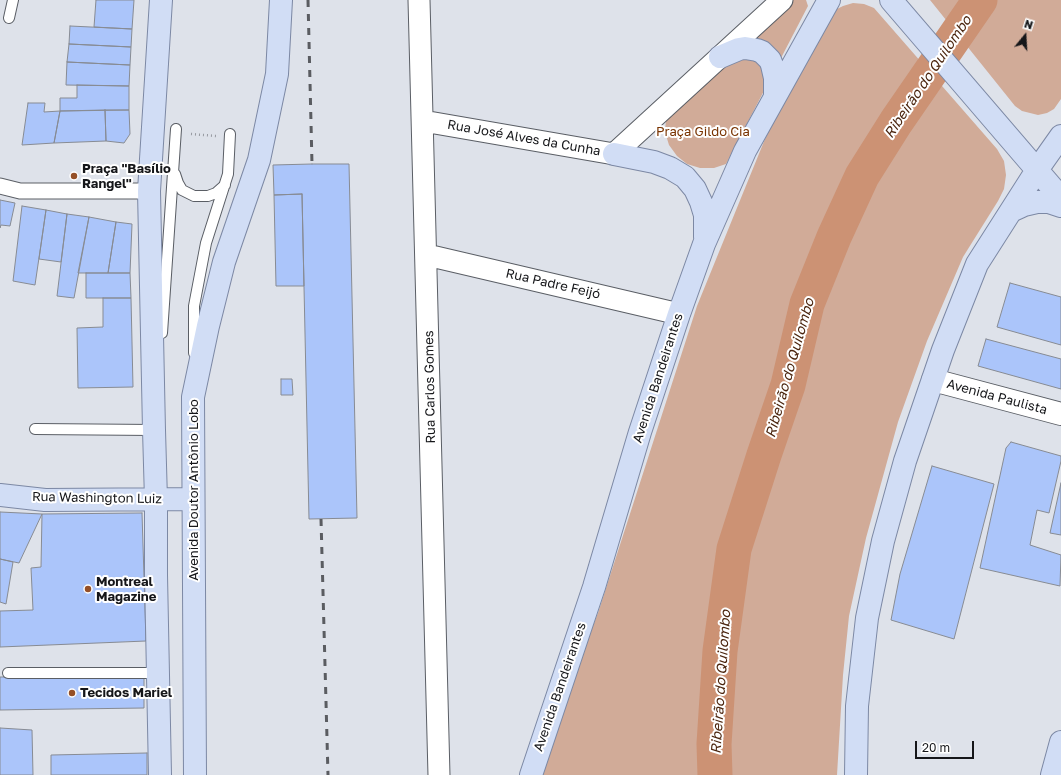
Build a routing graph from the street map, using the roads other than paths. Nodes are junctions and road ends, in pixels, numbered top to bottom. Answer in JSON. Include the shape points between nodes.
{"nodes":[{"id":1,"x":13,"y":0,"type":"edge"},
{"id":2,"x":161,"y":0,"type":"edge"},
{"id":3,"x":281,"y":0,"type":"edge"},
{"id":4,"x":419,"y":0,"type":"edge"},
{"id":5,"x":782,"y":0,"type":"edge"},
{"id":6,"x":829,"y":0,"type":"edge"},
{"id":7,"x":891,"y":0,"type":"edge"},
{"id":8,"x":9,"y":18,"type":"dead end"},
{"id":9,"x":720,"y":57,"type":"junction"},
{"id":10,"x":775,"y":96,"type":"junction"},
{"id":11,"x":423,"y":121,"type":"junction"},
{"id":12,"x":176,"y":131,"type":"road end"},
{"id":13,"x":230,"y":135,"type":"road end"},
{"id":14,"x":1061,"y":136,"type":"edge"},
{"id":15,"x":614,"y":154,"type":"junction"},
{"id":16,"x":174,"y":170,"type":"junction"},
{"id":17,"x":1037,"y":170,"type":"junction"},
{"id":18,"x":225,"y":185,"type":"junction"},
{"id":19,"x":0,"y":186,"type":"edge"},
{"id":20,"x":149,"y":191,"type":"junction"},
{"id":21,"x":1061,"y":198,"type":"edge"},
{"id":22,"x":1061,"y":206,"type":"edge"},
{"id":23,"x":1011,"y":211,"type":"junction"},
{"id":24,"x":704,"y":244,"type":"junction"},
{"id":25,"x":427,"y":255,"type":"junction"},
{"id":26,"x":679,"y":314,"type":"junction"},
{"id":27,"x":933,"y":380,"type":"junction"},
{"id":28,"x":193,"y":397,"type":"junction"},
{"id":29,"x":1061,"y":414,"type":"edge"},
{"id":30,"x":35,"y":429,"type":"dead end"},
{"id":31,"x":154,"y":435,"type":"junction"},
{"id":32,"x":0,"y":495,"type":"edge"},
{"id":33,"x":193,"y":499,"type":"junction"},
{"id":34,"x":156,"y":500,"type":"junction"},
{"id":35,"x":8,"y":673,"type":"dead end"},
{"id":36,"x":158,"y":673,"type":"junction"},
{"id":37,"x":1061,"y":742,"type":"edge"},
{"id":38,"x":856,"y":772,"type":"edge"},
{"id":39,"x":160,"y":775,"type":"edge"},
{"id":40,"x":195,"y":775,"type":"edge"},
{"id":41,"x":440,"y":775,"type":"edge"},
{"id":42,"x":531,"y":775,"type":"edge"},
{"id":43,"x":1052,"y":775,"type":"edge"}],
"edges":[{"from":1,"to":8,"type":"lane"},
{"from":2,"to":20,"type":"main road"},
{"from":3,"to":28,"type":"main road","name":"Avenida Doutor Antônio Lobo","via":[[277,74],[259,160],[224,262]]},
{"from":4,"to":11,"type":"street","name":"Rua Carlos Gomes"},
{"from":5,"to":9,"type":"street","name":"Rua José Alves da Cunha"},
{"from":6,"to":10,"type":"main road","name":"Avenida Bandeirantes"},
{"from":7,"to":17,"type":"main road"},
{"from":9,"to":10,"type":"main road","via":[[745,48],[762,52],[772,65]]},
{"from":9,"to":15,"type":"street","name":"Rua José Alves da Cunha"},
{"from":10,"to":24,"type":"main road","name":"Avenida Bandeirantes","via":[[745,151]]},
{"from":11,"to":15,"type":"street","name":"Rua José Alves da Cunha"},
{"from":11,"to":25,"type":"street","name":"Rua Carlos Gomes"},
{"from":12,"to":16,"type":"lane"},
{"from":13,"to":18,"type":"lane"},
{"from":14,"to":17,"type":"main road"},
{"from":15,"to":24,"type":"main road","via":[[654,162],[685,177],[699,196],[704,209]]},
{"from":16,"to":18,"type":"lane","via":[[182,190],[194,196],[208,196]]},
{"from":16,"to":31,"type":"lane"},
{"from":17,"to":21,"type":"main road"},
{"from":17,"to":23,"type":"main road"},
{"from":18,"to":28,"type":"lane","via":[[206,242],[194,306]]},
{"from":19,"to":20,"type":"street","via":[[20,191]]},
{"from":20,"to":31,"type":"main road"},
{"from":22,"to":23,"type":"main road","via":[[1037,202]]},
{"from":23,"to":27,"type":"main road","via":[[977,264]]},
{"from":24,"to":26,"type":"main road","name":"Avenida Bandeirantes"},
{"from":25,"to":26,"type":"street","name":"Rua Padre Feijó"},
{"from":25,"to":41,"type":"street","name":"Rua Carlos Gomes"},
{"from":26,"to":42,"type":"main road","name":"Avenida Bandeirantes","via":[[640,432],[594,587]]},
{"from":27,"to":29,"type":"main road","name":"Avenida Paulista"},
{"from":27,"to":38,"type":"main road","via":[[905,461],[882,541],[867,618],[858,706]]},
{"from":28,"to":33,"type":"main road","name":"Avenida Doutor Antônio Lobo"},
{"from":30,"to":31,"type":"lane"},
{"from":31,"to":34,"type":"main road"},
{"from":32,"to":34,"type":"main road","name":"Rua Washington Luiz","via":[[45,500]]},
{"from":33,"to":34,"type":"main road","name":"Rua Washington Luiz"},
{"from":33,"to":40,"type":"main road","name":"Avenida Doutor Antônio Lobo"},
{"from":34,"to":36,"type":"main road"},
{"from":35,"to":36,"type":"lane"},
{"from":36,"to":39,"type":"main road"},
{"from":37,"to":43,"type":"main road"}]}
